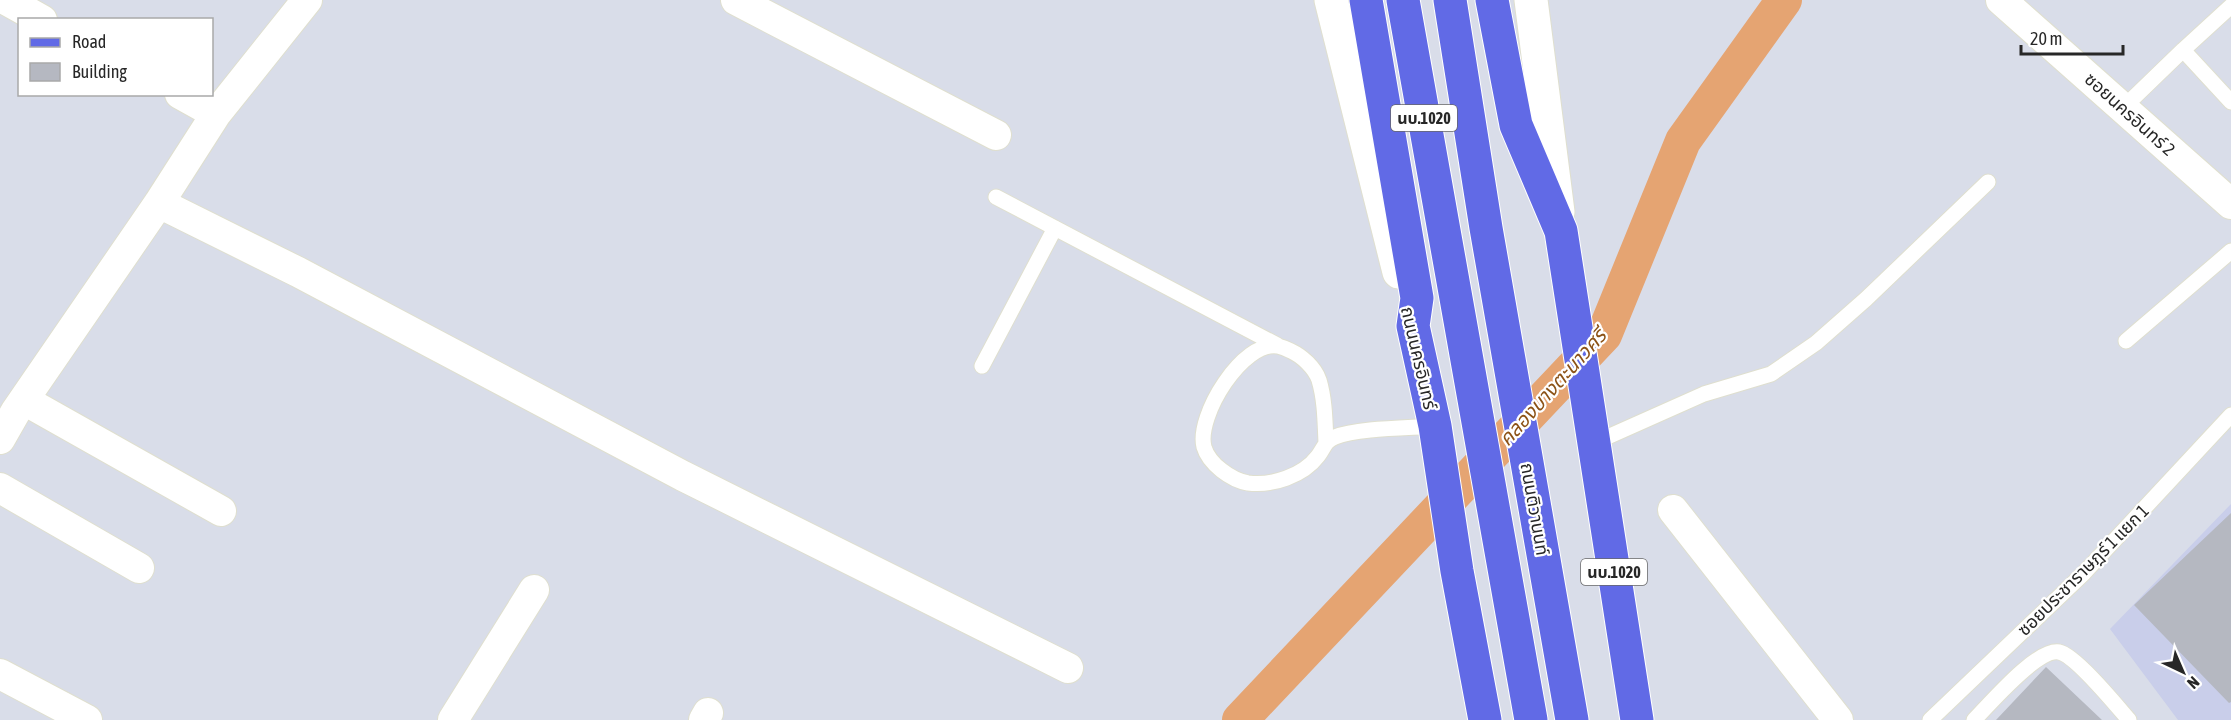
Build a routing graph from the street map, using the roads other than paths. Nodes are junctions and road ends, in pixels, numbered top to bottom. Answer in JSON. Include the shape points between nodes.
{"nodes":[{"id":1,"x":6,"y":0,"type":"edge"},
{"id":2,"x":307,"y":0,"type":"edge"},
{"id":3,"x":736,"y":0,"type":"edge"},
{"id":4,"x":1331,"y":0,"type":"edge"},
{"id":5,"x":1366,"y":0,"type":"edge"},
{"id":6,"x":1403,"y":0,"type":"edge"},
{"id":7,"x":1450,"y":0,"type":"edge"},
{"id":8,"x":1492,"y":0,"type":"edge"},
{"id":9,"x":1531,"y":0,"type":"edge"},
{"id":10,"x":2001,"y":0,"type":"edge"},
{"id":11,"x":2231,"y":6,"type":"edge"},
{"id":12,"x":38,"y":18,"type":"edge"},
{"id":13,"x":2183,"y":50,"type":"junction"},
{"id":14,"x":184,"y":96,"type":"edge"},
{"id":15,"x":2231,"y":102,"type":"edge"},
{"id":16,"x":2123,"y":108,"type":"junction"},
{"id":17,"x":216,"y":114,"type":"junction"},
{"id":18,"x":996,"y":135,"type":"dead end"},
{"id":19,"x":1988,"y":182,"type":"dead end"},
{"id":20,"x":996,"y":197,"type":"dead end"},
{"id":21,"x":159,"y":203,"type":"junction"},
{"id":22,"x":2231,"y":204,"type":"edge"},
{"id":23,"x":1055,"y":228,"type":"junction"},
{"id":24,"x":1561,"y":231,"type":"junction"},
{"id":25,"x":2231,"y":251,"type":"edge"},
{"id":26,"x":1413,"y":326,"type":"junction"},
{"id":27,"x":2126,"y":341,"type":"dead end"},
{"id":28,"x":1277,"y":345,"type":"junction"},
{"id":29,"x":982,"y":366,"type":"dead end"},
{"id":30,"x":13,"y":404,"type":"edge"},
{"id":31,"x":2231,"y":416,"type":"edge"},
{"id":32,"x":1435,"y":426,"type":"junction"},
{"id":33,"x":1592,"y":433,"type":"junction"},
{"id":34,"x":0,"y":439,"type":"edge"},
{"id":35,"x":1326,"y":443,"type":"junction"},
{"id":36,"x":0,"y":488,"type":"edge"},
{"id":37,"x":1673,"y":510,"type":"dead end"},
{"id":38,"x":221,"y":512,"type":"dead end"},
{"id":39,"x":138,"y":568,"type":"dead end"},
{"id":40,"x":534,"y":590,"type":"dead end"},
{"id":41,"x":1068,"y":668,"type":"dead end"},
{"id":42,"x":0,"y":674,"type":"edge"},
{"id":43,"x":87,"y":720,"type":"edge"},
{"id":44,"x":453,"y":720,"type":"edge"},
{"id":45,"x":1485,"y":720,"type":"edge"},
{"id":46,"x":1531,"y":720,"type":"edge"},
{"id":47,"x":1572,"y":720,"type":"edge"},
{"id":48,"x":1636,"y":720,"type":"edge"},
{"id":49,"x":1838,"y":720,"type":"edge"},
{"id":50,"x":1930,"y":720,"type":"edge"},
{"id":51,"x":1974,"y":720,"type":"edge"},
{"id":52,"x":2129,"y":720,"type":"edge"}],
"edges":[{"from":1,"to":12,"type":"street"},
{"from":2,"to":17,"type":"street"},
{"from":3,"to":18,"type":"street"},
{"from":4,"to":26,"type":"main road","name":"ถนนนครอินทร์","number":"นบ.1020"},
{"from":5,"to":26,"type":"main road","via":[[1417,298]]},
{"from":6,"to":46,"type":"main road","number":"นบ.1020"},
{"from":7,"to":47,"type":"main road","name":"ถนนติวานนท์","number":"นบ.1020"},
{"from":8,"to":24,"type":"main road","via":[[1516,125]]},
{"from":9,"to":24,"type":"main road","number":"นบ.1020"},
{"from":10,"to":16,"type":"street","name":"ซอยนครอินทร์ 2"},
{"from":11,"to":13,"type":"lane"},
{"from":13,"to":15,"type":"lane"},
{"from":13,"to":16,"type":"lane"},
{"from":14,"to":17,"type":"street"},
{"from":16,"to":22,"type":"street","name":"ซอยนครอินทร์ 2"},
{"from":17,"to":21,"type":"street"},
{"from":19,"to":33,"type":"lane","via":[[1866,299],[1816,343],[1771,374]]},
{"from":20,"to":23,"type":"lane"},
{"from":21,"to":30,"type":"street"},
{"from":21,"to":41,"type":"street","via":[[298,272],[683,476]]},
{"from":23,"to":28,"type":"lane"},
{"from":23,"to":29,"type":"lane"},
{"from":24,"to":33,"type":"main road","number":"นบ.1020"},
{"from":25,"to":27,"type":"lane"},
{"from":26,"to":32,"type":"main road","name":"ถนนนครอินทร์","number":"นบ.1020"},
{"from":28,"to":35,"type":"lane","via":[[1297,353],[1318,378]]},
{"from":28,"to":35,"type":"lane","via":[[1260,350],[1230,375],[1210,412],[1204,446],[1221,469],[1236,479],[1259,483],[1297,473],[1317,458]]},
{"from":30,"to":34,"type":"street"},
{"from":30,"to":38,"type":"street"},
{"from":31,"to":50,"type":"lane","name":"ซอยประชาราษฎร์ 1 แยก 1","via":[[2084,573]]},
{"from":32,"to":35,"type":"lane","via":[[1354,432]]},
{"from":32,"to":45,"type":"main road","name":"ถนนนครอินทร์","number":"นบ.1020"},
{"from":33,"to":48,"type":"main road","number":"นบ.1020"},
{"from":36,"to":39,"type":"street"},
{"from":37,"to":49,"type":"street"},
{"from":40,"to":44,"type":"street"},
{"from":42,"to":43,"type":"street"},
{"from":51,"to":52,"type":"lane","via":[[2031,664],[2048,653],[2059,652],[2068,656]]}]}
